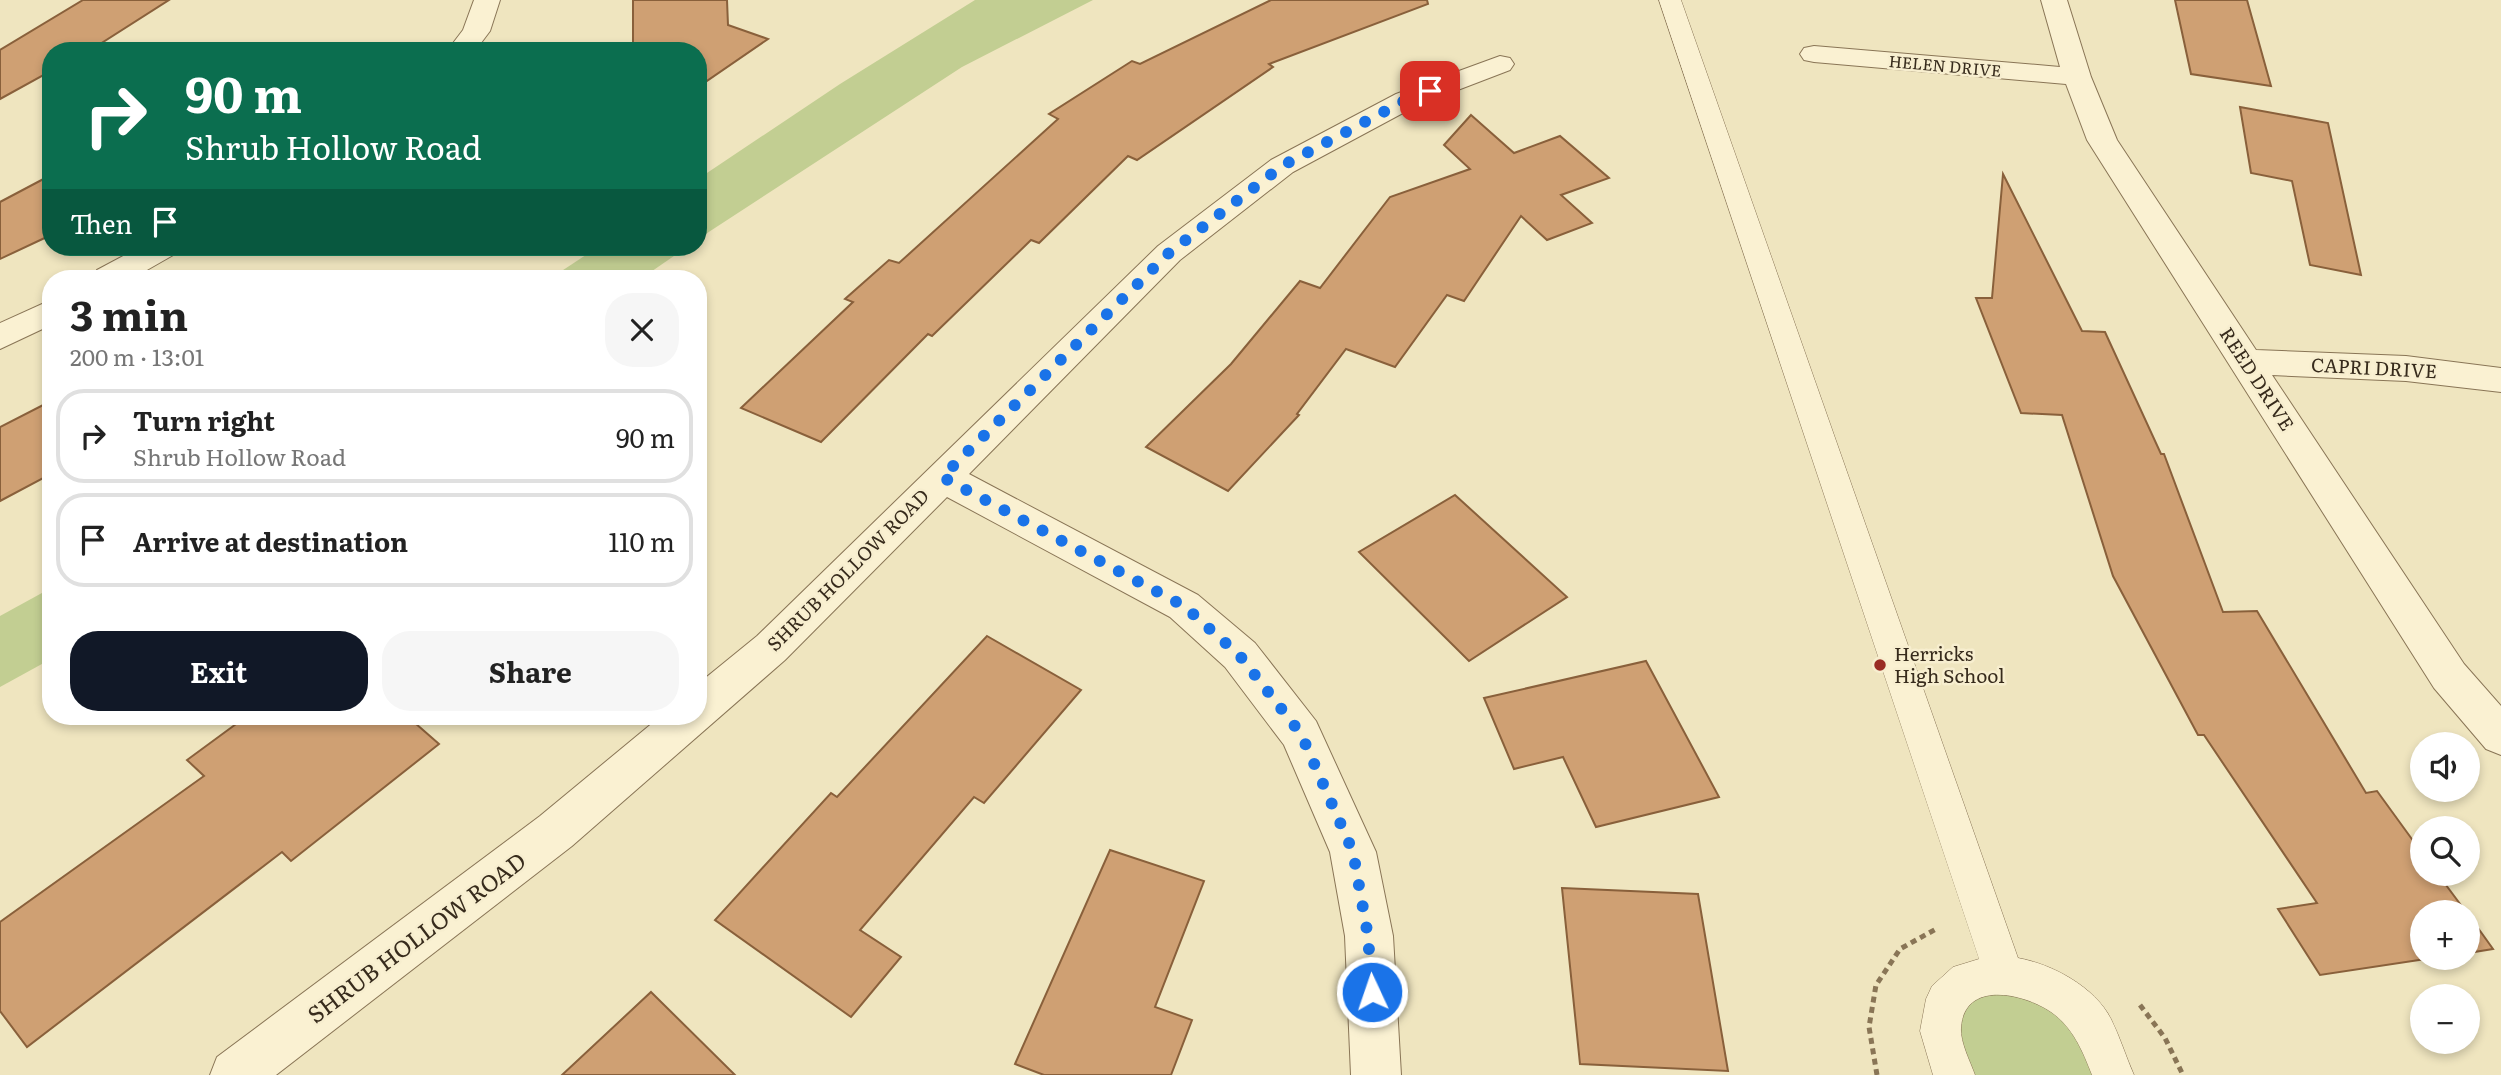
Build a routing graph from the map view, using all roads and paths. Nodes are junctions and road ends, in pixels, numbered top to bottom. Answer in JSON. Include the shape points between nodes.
{"nodes":[{"id":1,"x":487,"y":0,"type":"edge"},
{"id":2,"x":1670,"y":0,"type":"edge"},
{"id":3,"x":2054,"y":0,"type":"edge"},
{"id":4,"x":468,"y":42,"type":"edge"},
{"id":5,"x":1814,"y":54,"type":"dead end"},
{"id":6,"x":1500,"y":64,"type":"dead end"},
{"id":7,"x":2077,"y":77,"type":"junction"},
{"id":8,"x":148,"y":256,"type":"edge"},
{"id":9,"x":123,"y":270,"type":"edge"},
{"id":10,"x":42,"y":316,"type":"edge"},
{"id":11,"x":0,"y":337,"type":"edge"},
{"id":12,"x":2246,"y":362,"type":"junction"},
{"id":13,"x":2501,"y":380,"type":"edge"},
{"id":14,"x":942,"y":477,"type":"junction"},
{"id":15,"x":707,"y":702,"type":"edge"},
{"id":16,"x":680,"y":725,"type":"edge"},
{"id":17,"x":2501,"y":736,"type":"edge"},
{"id":18,"x":1938,"y":928,"type":"dead end"},
{"id":19,"x":2003,"y":972,"type":"junction"},
{"id":20,"x":235,"y":1075,"type":"edge"},
{"id":21,"x":1376,"y":1075,"type":"edge"},
{"id":22,"x":1877,"y":1075,"type":"edge"},
{"id":23,"x":1954,"y":1075,"type":"edge"},
{"id":24,"x":2113,"y":1075,"type":"edge"}],
"edges":[{"from":1,"to":4,"type":"street"},
{"from":2,"to":19,"type":"lane"},
{"from":3,"to":7,"type":"street","name":"REED DRIVE"},
{"from":5,"to":7,"type":"street","name":"HELEN DRIVE"},
{"from":6,"to":14,"type":"street","name":"SHRUB HOLLOW ROAD","via":[[1406,100],[1282,166],[1169,253]]},
{"from":7,"to":12,"type":"street","name":"REED DRIVE","via":[[2102,140]]},
{"from":8,"to":9,"type":"street"},
{"from":10,"to":11,"type":"street"},
{"from":12,"to":13,"type":"street","name":"CAPRI DRIVE","via":[[2389,367]]},
{"from":12,"to":17,"type":"street","name":"REED DRIVE","via":[[2449,676]]},
{"from":14,"to":15,"type":"street","name":"SHRUB HOLLOW ROAD","via":[[771,648]]},
{"from":14,"to":21,"type":"street","via":[[1184,606],[1240,656],[1301,734],[1353,852],[1368,936]]},
{"from":16,"to":20,"type":"street","name":"SHRUB HOLLOW ROAD","via":[[556,831]]},
{"from":18,"to":22,"type":"path","via":[[1900,949],[1876,985],[1869,1027]]},
{"from":19,"to":23,"type":"lane","via":[[1963,982],[1948,996],[1940,1013],[1940,1035]]},
{"from":19,"to":24,"type":"lane","via":[[2054,990],[2078,1008],[2097,1031],[2110,1056]]}]}
